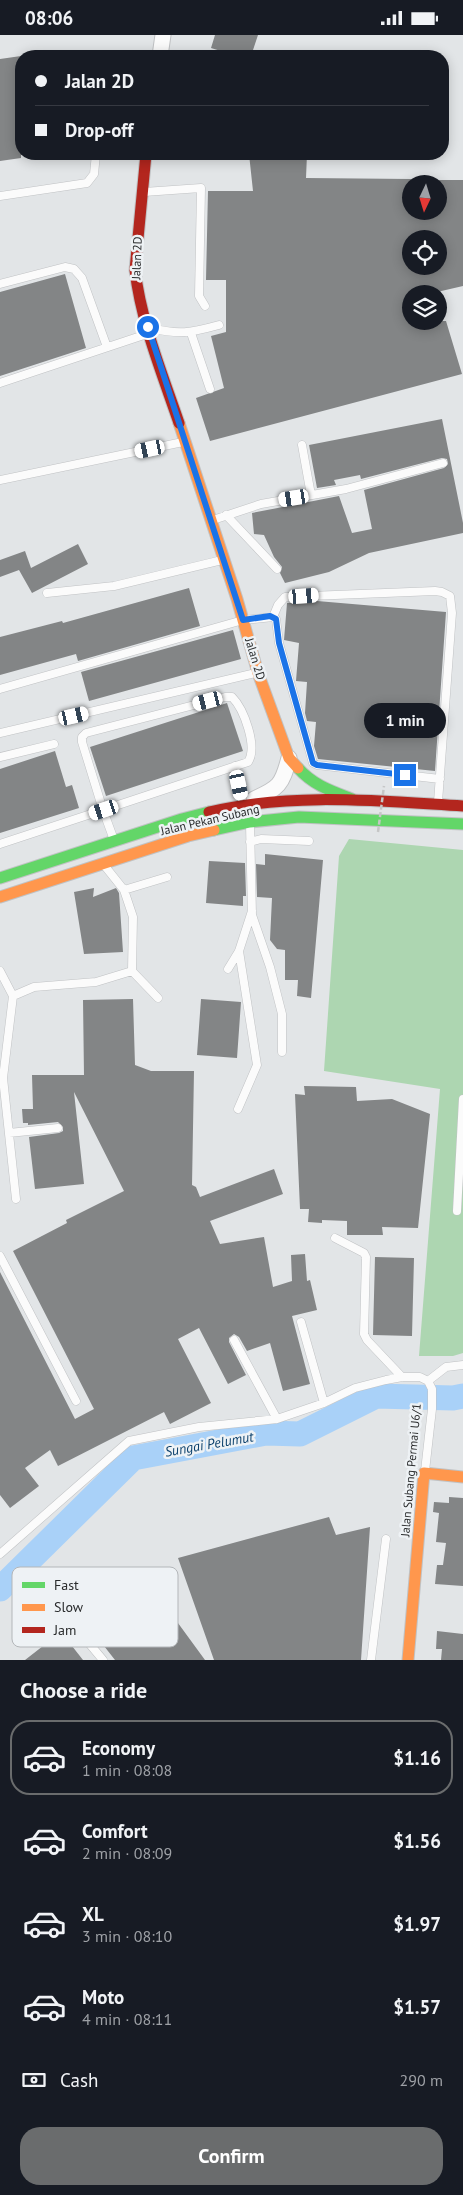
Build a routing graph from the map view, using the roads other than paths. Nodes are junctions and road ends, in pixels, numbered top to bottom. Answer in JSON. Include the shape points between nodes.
{"nodes":[{"id":1,"x":162,"y":35,"type":"edge"},
{"id":2,"x":161,"y":50,"type":"edge"},
{"id":3,"x":95,"y":160,"type":"edge"},
{"id":4,"x":145,"y":160,"type":"edge"},
{"id":5,"x":141,"y":193,"type":"junction"},
{"id":6,"x":0,"y":195,"type":"edge"},
{"id":7,"x":0,"y":284,"type":"edge"},
{"id":8,"x":205,"y":306,"type":"dead end"},
{"id":9,"x":219,"y":325,"type":"dead end"},
{"id":10,"x":148,"y":330,"type":"junction"},
{"id":11,"x":191,"y":333,"type":"junction"},
{"id":12,"x":107,"y":347,"type":"junction"},
{"id":13,"x":0,"y":383,"type":"edge"},
{"id":14,"x":210,"y":389,"type":"dead end"},
{"id":15,"x":185,"y":441,"type":"junction"},
{"id":16,"x":302,"y":445,"type":"dead end"},
{"id":17,"x":443,"y":463,"type":"dead end"},
{"id":18,"x":0,"y":480,"type":"edge"},
{"id":19,"x":311,"y":495,"type":"junction"},
{"id":20,"x":226,"y":515,"type":"junction"},
{"id":21,"x":211,"y":520,"type":"junction"},
{"id":22,"x":224,"y":559,"type":"junction"},
{"id":23,"x":277,"y":569,"type":"dead end"},
{"id":24,"x":47,"y":593,"type":"dead end"},
{"id":25,"x":273,"y":617,"type":"junction"},
{"id":26,"x":243,"y":620,"type":"junction"},
{"id":27,"x":258,"y":673,"type":"junction"},
{"id":28,"x":0,"y":689,"type":"edge"},
{"id":29,"x":0,"y":733,"type":"edge"},
{"id":30,"x":54,"y":744,"type":"dead end"},
{"id":31,"x":0,"y":757,"type":"edge"},
{"id":32,"x":288,"y":758,"type":"junction"},
{"id":33,"x":235,"y":767,"type":"junction"},
{"id":34,"x":440,"y":779,"type":"junction"},
{"id":35,"x":352,"y":799,"type":"junction"},
{"id":36,"x":243,"y":804,"type":"junction"},
{"id":37,"x":438,"y":804,"type":"junction"},
{"id":38,"x":463,"y":806,"type":"edge"},
{"id":39,"x":104,"y":810,"type":"junction"},
{"id":40,"x":250,"y":822,"type":"junction"},
{"id":41,"x":463,"y":824,"type":"edge"},
{"id":42,"x":114,"y":841,"type":"junction"},
{"id":43,"x":309,"y":841,"type":"dead end"},
{"id":44,"x":250,"y":842,"type":"junction"},
{"id":45,"x":0,"y":844,"type":"edge"},
{"id":46,"x":102,"y":864,"type":"junction"},
{"id":47,"x":167,"y":877,"type":"dead end"},
{"id":48,"x":0,"y":878,"type":"edge"},
{"id":49,"x":124,"y":890,"type":"junction"},
{"id":50,"x":0,"y":897,"type":"edge"},
{"id":51,"x":252,"y":909,"type":"junction"},
{"id":52,"x":239,"y":951,"type":"junction"},
{"id":53,"x":228,"y":969,"type":"dead end"},
{"id":54,"x":0,"y":971,"type":"edge"},
{"id":55,"x":132,"y":971,"type":"junction"},
{"id":56,"x":13,"y":996,"type":"junction"},
{"id":57,"x":158,"y":998,"type":"dead end"},
{"id":58,"x":282,"y":1053,"type":"dead end"},
{"id":59,"x":463,"y":1099,"type":"edge"},
{"id":60,"x":238,"y":1109,"type":"dead end"},
{"id":61,"x":58,"y":1128,"type":"dead end"},
{"id":62,"x":9,"y":1133,"type":"junction"},
{"id":63,"x":16,"y":1199,"type":"dead end"},
{"id":64,"x":456,"y":1211,"type":"dead end"},
{"id":65,"x":335,"y":1237,"type":"dead end"},
{"id":66,"x":0,"y":1256,"type":"edge"},
{"id":67,"x":301,"y":1321,"type":"dead end"},
{"id":68,"x":234,"y":1341,"type":"dead end"},
{"id":69,"x":463,"y":1365,"type":"edge"},
{"id":70,"x":402,"y":1377,"type":"junction"},
{"id":71,"x":430,"y":1385,"type":"junction"},
{"id":72,"x":76,"y":1401,"type":"dead end"},
{"id":73,"x":324,"y":1403,"type":"junction"},
{"id":74,"x":277,"y":1419,"type":"junction"},
{"id":75,"x":424,"y":1473,"type":"junction"},
{"id":76,"x":463,"y":1477,"type":"edge"},
{"id":77,"x":386,"y":1539,"type":"dead end"},
{"id":78,"x":0,"y":1554,"type":"edge"},
{"id":79,"x":92,"y":1647,"type":"edge"},
{"id":80,"x":103,"y":1660,"type":"edge"},
{"id":81,"x":371,"y":1660,"type":"edge"},
{"id":82,"x":408,"y":1660,"type":"edge"}],
"edges":[{"from":1,"to":2,"type":"street"},
{"from":3,"to":6,"type":"lane","via":[[94,174],[87,183]]},
{"from":4,"to":5,"type":"main road","name":"Jalan 2D"},
{"from":5,"to":8,"type":"lane","via":[[201,188],[199,296]]},
{"from":5,"to":10,"type":"main road","name":"Jalan 2D","via":[[135,270],[136,288]]},
{"from":7,"to":12,"type":"lane","via":[[64,267],[74,269],[82,278]]},
{"from":9,"to":11,"type":"lane"},
{"from":10,"to":11,"type":"lane"},
{"from":10,"to":12,"type":"lane"},
{"from":10,"to":15,"type":"main road","name":"Jalan 2D"},
{"from":11,"to":14,"type":"lane"},
{"from":12,"to":13,"type":"lane"},
{"from":15,"to":18,"type":"lane"},
{"from":15,"to":21,"type":"main road","name":"Jalan 2D"},
{"from":16,"to":19,"type":"lane"},
{"from":17,"to":19,"type":"lane"},
{"from":19,"to":20,"type":"lane","via":[[261,504]]},
{"from":20,"to":21,"type":"lane"},
{"from":20,"to":23,"type":"lane"},
{"from":21,"to":22,"type":"main road","name":"Jalan 2D"},
{"from":22,"to":24,"type":"lane","via":[[114,586]]},
{"from":22,"to":26,"type":"main road","name":"Jalan 2D"},
{"from":25,"to":26,"type":"lane"},
{"from":25,"to":34,"type":"lane","via":[[313,763]]},
{"from":25,"to":34,"type":"lane","via":[[285,597],[435,591],[450,596],[452,613]]},
{"from":26,"to":27,"type":"main road","name":"Jalan 2D"},
{"from":26,"to":28,"type":"lane"},
{"from":27,"to":29,"type":"lane"},
{"from":27,"to":32,"type":"main road","name":"Jalan 2D"},
{"from":30,"to":31,"type":"lane"},
{"from":32,"to":35,"type":"main road","name":"Jalan 2D","via":[[322,788]]},
{"from":32,"to":36,"type":"street","via":[[284,778],[272,791]]},
{"from":33,"to":36,"type":"lane"},
{"from":33,"to":39,"type":"lane"},
{"from":33,"to":39,"type":"lane","via":[[248,762],[252,749],[240,705],[232,697],[86,733],[82,742]]},
{"from":34,"to":37,"type":"lane"},
{"from":35,"to":36,"type":"main road","name":"Jalan Pekan Subang","via":[[294,799]]},
{"from":35,"to":37,"type":"main road","name":"Jalan Pekan Subang"},
{"from":36,"to":42,"type":"main road","name":"Jalan Pekan Subang"},
{"from":37,"to":38,"type":"main road","name":"Jalan Pekan Subang"},
{"from":39,"to":42,"type":"lane"},
{"from":39,"to":45,"type":"lane"},
{"from":40,"to":41,"type":"main road","name":"Jalan Pekan Subang","via":[[316,817]]},
{"from":40,"to":44,"type":"lane"},
{"from":40,"to":46,"type":"main road","name":"Jalan Pekan Subang"},
{"from":42,"to":48,"type":"main road","name":"Jalan Pekan Subang"},
{"from":43,"to":44,"type":"lane","via":[[261,839]]},
{"from":44,"to":51,"type":"lane"},
{"from":46,"to":49,"type":"lane"},
{"from":46,"to":50,"type":"main road","name":"Jalan Pekan Subang"},
{"from":47,"to":49,"type":"lane"},
{"from":49,"to":55,"type":"lane","via":[[133,917]]},
{"from":51,"to":52,"type":"lane"},
{"from":51,"to":58,"type":"lane","via":[[282,1014]]},
{"from":52,"to":53,"type":"lane"},
{"from":52,"to":60,"type":"lane","via":[[257,1065]]},
{"from":54,"to":56,"type":"lane"},
{"from":55,"to":56,"type":"lane","via":[[96,982],[34,987]]},
{"from":55,"to":57,"type":"lane"},
{"from":56,"to":62,"type":"lane","via":[[3,1077]]},
{"from":59,"to":64,"type":"lane"},
{"from":61,"to":62,"type":"lane"},
{"from":62,"to":63,"type":"lane"},
{"from":65,"to":70,"type":"lane","via":[[366,1257],[364,1334]]},
{"from":66,"to":72,"type":"lane"},
{"from":67,"to":73,"type":"lane"},
{"from":68,"to":74,"type":"lane"},
{"from":69,"to":71,"type":"lane","via":[[446,1367]]},
{"from":70,"to":71,"type":"lane","via":[[420,1377]]},
{"from":70,"to":73,"type":"lane","via":[[362,1386]]},
{"from":71,"to":75,"type":"lane","name":"Jalan Subang Permai U6/1","via":[[432,1409]]},
{"from":73,"to":74,"type":"lane"},
{"from":74,"to":78,"type":"lane","via":[[199,1427],[129,1441]]},
{"from":75,"to":76,"type":"main road"},
{"from":75,"to":82,"type":"main road","name":"Jalan Subang Permai U6/1"},
{"from":77,"to":81,"type":"lane"},
{"from":79,"to":80,"type":"lane"}]}
